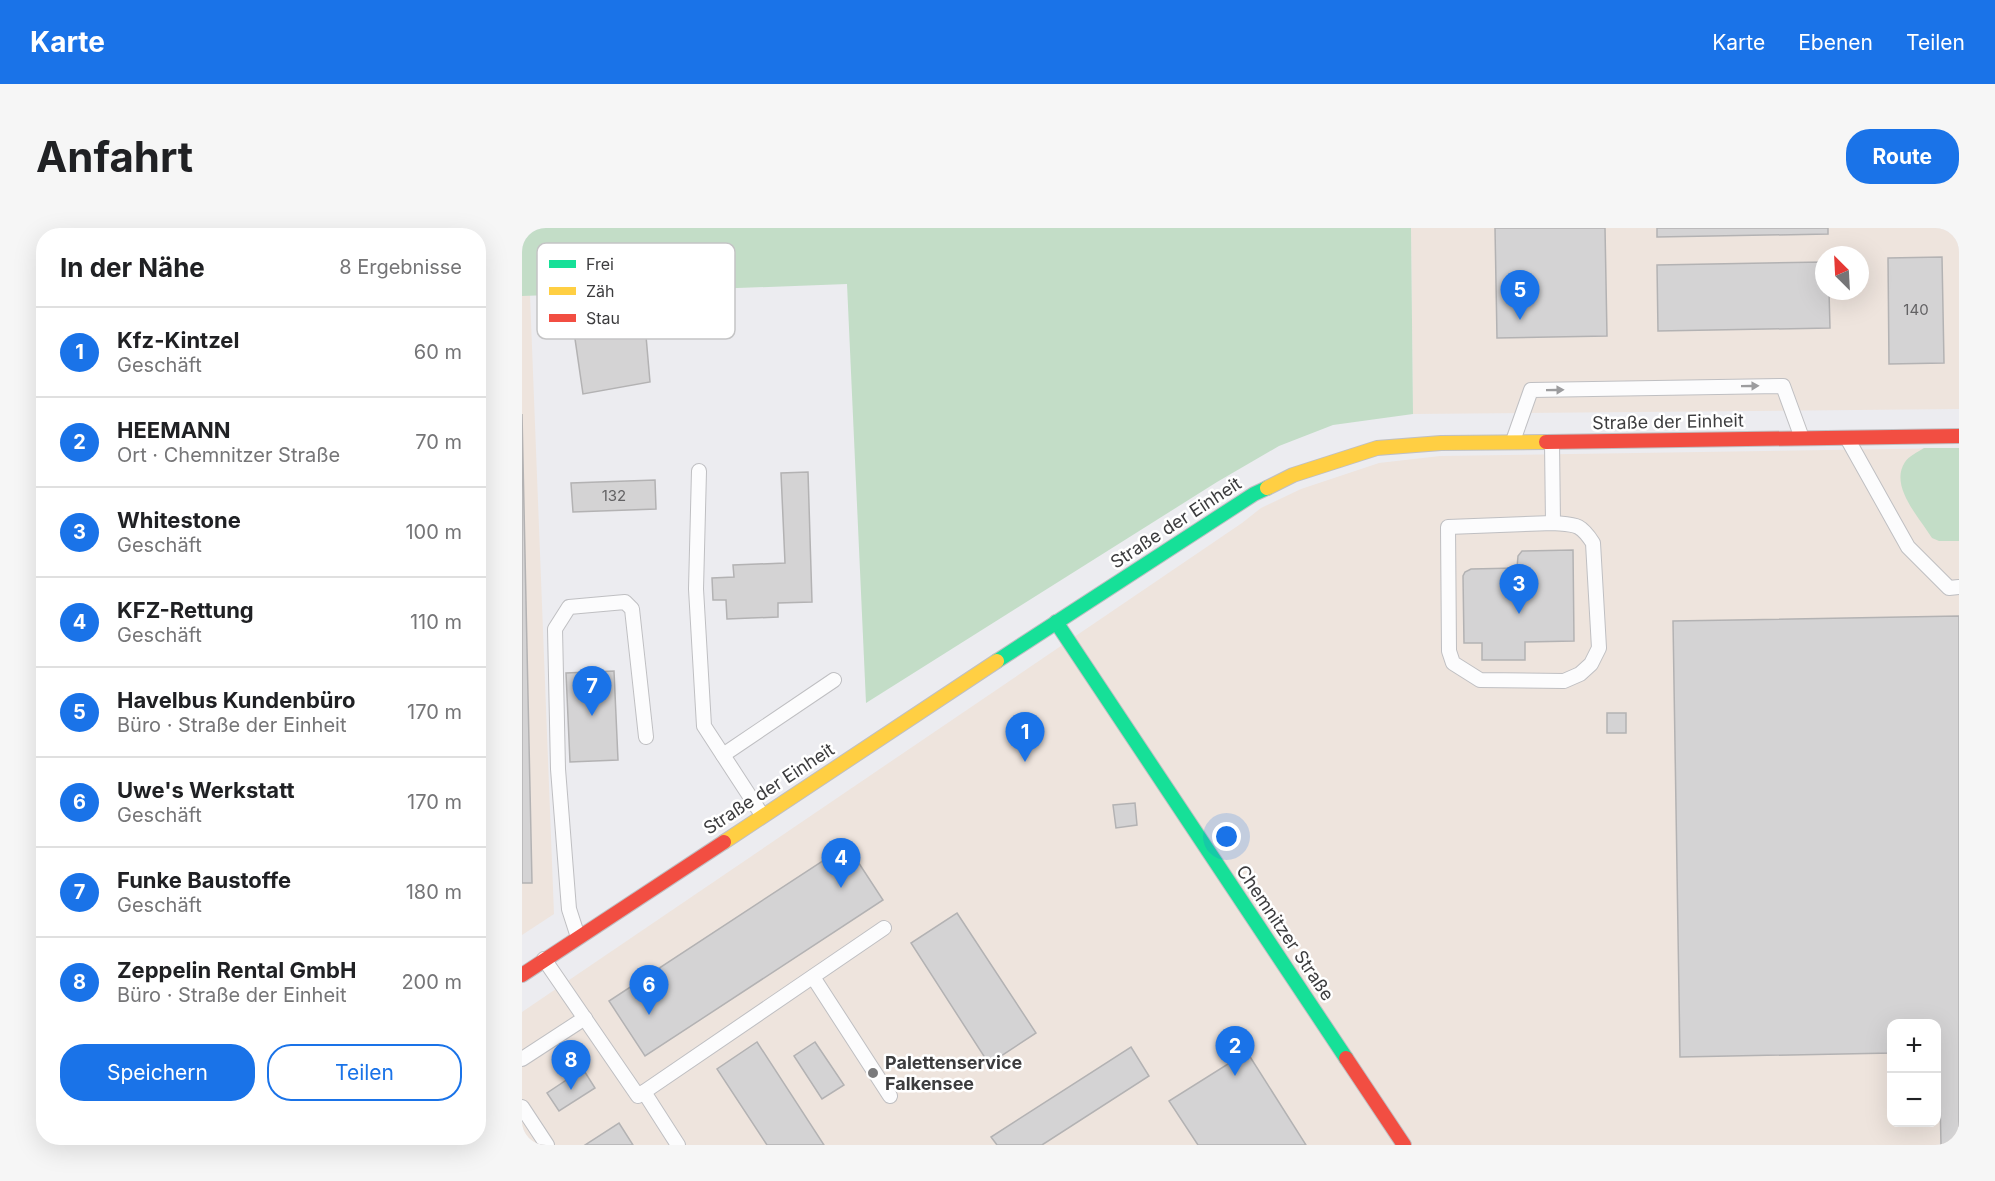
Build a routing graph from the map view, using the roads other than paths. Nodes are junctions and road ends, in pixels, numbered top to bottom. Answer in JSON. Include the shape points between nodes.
{"nodes":[{"id":1,"x":1959,"y":436,"type":"edge"},
{"id":2,"x":1847,"y":437,"type":"junction"},
{"id":3,"x":1802,"y":438,"type":"junction"},
{"id":4,"x":1513,"y":442,"type":"junction"},
{"id":5,"x":1552,"y":442,"type":"junction"},
{"id":6,"x":699,"y":471,"type":"dead end"},
{"id":7,"x":1554,"y":523,"type":"junction"},
{"id":8,"x":1959,"y":587,"type":"edge"},
{"id":9,"x":1056,"y":622,"type":"junction"},
{"id":10,"x":834,"y":680,"type":"dead end"},
{"id":11,"x":646,"y":736,"type":"dead end"},
{"id":12,"x":723,"y":754,"type":"junction"},
{"id":13,"x":762,"y":815,"type":"junction"},
{"id":14,"x":884,"y":928,"type":"dead end"},
{"id":15,"x":578,"y":938,"type":"junction"},
{"id":16,"x":544,"y":959,"type":"junction"},
{"id":17,"x":522,"y":975,"type":"edge"},
{"id":18,"x":813,"y":977,"type":"junction"},
{"id":19,"x":585,"y":1018,"type":"junction"},
{"id":20,"x":522,"y":1059,"type":"edge"},
{"id":21,"x":644,"y":1092,"type":"junction"},
{"id":22,"x":890,"y":1096,"type":"dead end"},
{"id":23,"x":522,"y":1107,"type":"edge"},
{"id":24,"x":547,"y":1145,"type":"edge"},
{"id":25,"x":678,"y":1145,"type":"edge"},
{"id":26,"x":1404,"y":1145,"type":"edge"}],
"edges":[{"from":1,"to":2,"type":"street","name":"Straße der Einheit"},
{"from":2,"to":3,"type":"street","name":"Straße der Einheit"},
{"from":2,"to":8,"type":"lane","via":[[1908,547],[1948,588]]},
{"from":4,"to":3,"type":"lane","one_way":true,"via":[[1531,390],[1783,386]]},
{"from":3,"to":5,"type":"street","name":"Straße der Einheit"},
{"from":4,"to":5,"type":"street","name":"Straße der Einheit"},
{"from":4,"to":9,"type":"street","name":"Straße der Einheit","via":[[1377,448],[1293,475],[1254,494]]},
{"from":5,"to":7,"type":"lane"},
{"from":6,"to":12,"type":"lane","via":[[696,589],[704,726]]},
{"from":7,"to":7,"type":"lane","via":[[1572,524],[1584,530],[1593,543],[1599,648],[1591,664],[1580,675],[1564,681],[1480,680],[1468,674],[1452,663],[1449,651],[1448,527]]},
{"from":9,"to":13,"type":"street","name":"Straße der Einheit"},
{"from":9,"to":26,"type":"street","name":"Chemnitzer Straße"},
{"from":10,"to":12,"type":"lane"},
{"from":11,"to":15,"type":"lane","via":[[632,609],[624,602],[569,607],[555,629],[557,757],[569,909]]},
{"from":12,"to":13,"type":"lane"},
{"from":13,"to":15,"type":"street","name":"Straße der Einheit"},
{"from":14,"to":18,"type":"lane"},
{"from":15,"to":16,"type":"street","name":"Straße der Einheit"},
{"from":16,"to":17,"type":"street","name":"Straße der Einheit"},
{"from":16,"to":19,"type":"lane"},
{"from":18,"to":21,"type":"lane"},
{"from":18,"to":22,"type":"lane"},
{"from":19,"to":20,"type":"lane"},
{"from":19,"to":21,"type":"lane","via":[[638,1096]]},
{"from":21,"to":25,"type":"lane"},
{"from":23,"to":24,"type":"lane"}]}
